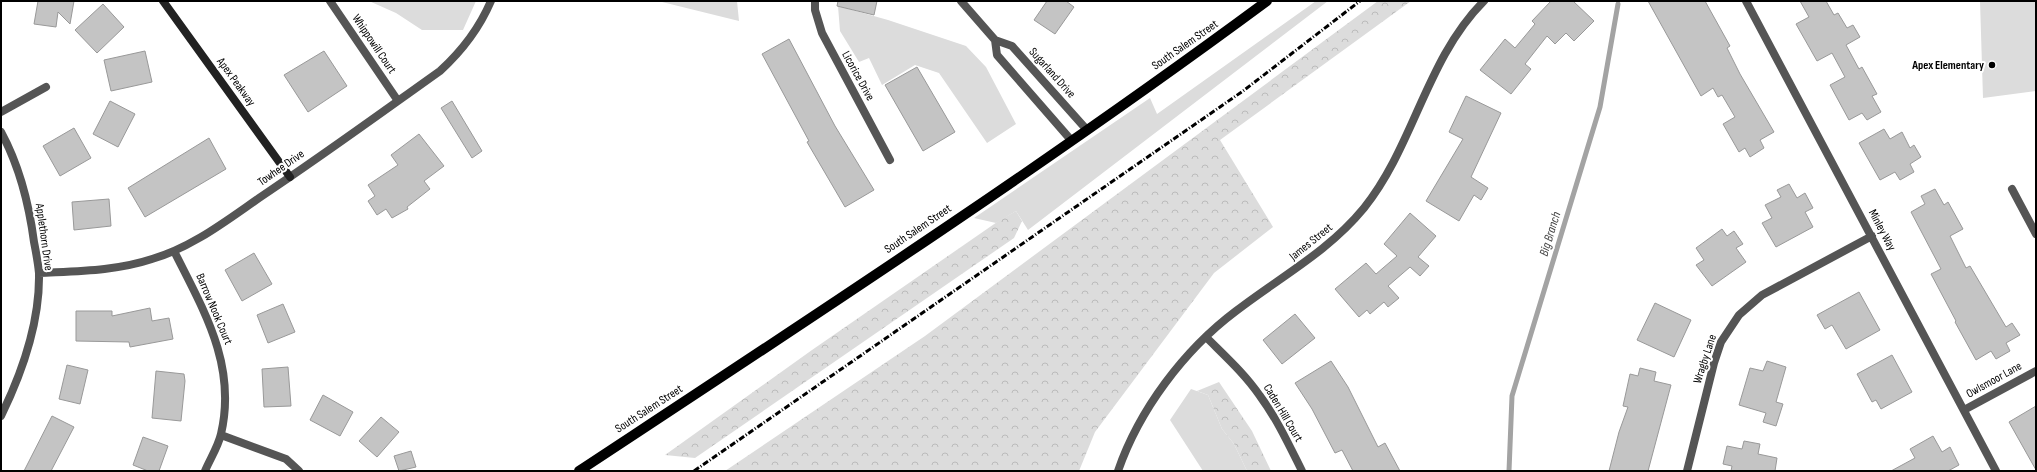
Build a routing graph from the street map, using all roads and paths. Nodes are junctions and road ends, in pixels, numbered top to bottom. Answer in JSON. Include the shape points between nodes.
{"nodes":[{"id":1,"x":163,"y":1,"type":"edge"},
{"id":2,"x":330,"y":1,"type":"edge"},
{"id":3,"x":491,"y":1,"type":"edge"},
{"id":4,"x":815,"y":1,"type":"edge"},
{"id":5,"x":962,"y":1,"type":"edge"},
{"id":6,"x":1267,"y":1,"type":"edge"},
{"id":7,"x":1484,"y":1,"type":"edge"},
{"id":8,"x":1746,"y":1,"type":"edge"},
{"id":9,"x":995,"y":40,"type":"junction"},
{"id":10,"x":46,"y":87,"type":"dead end"},
{"id":11,"x":398,"y":102,"type":"junction"},
{"id":12,"x":1,"y":112,"type":"edge"},
{"id":13,"x":1087,"y":130,"type":"junction"},
{"id":14,"x":1,"y":132,"type":"edge"},
{"id":15,"x":1072,"y":140,"type":"junction"},
{"id":16,"x":890,"y":160,"type":"dead end"},
{"id":17,"x":290,"y":178,"type":"junction"},
{"id":18,"x":2012,"y":189,"type":"dead end"},
{"id":19,"x":2036,"y":234,"type":"edge"},
{"id":20,"x":1872,"y":236,"type":"junction"},
{"id":21,"x":174,"y":251,"type":"junction"},
{"id":22,"x":39,"y":273,"type":"junction"},
{"id":23,"x":1206,"y":337,"type":"junction"},
{"id":24,"x":2036,"y":371,"type":"edge"},
{"id":25,"x":1964,"y":410,"type":"junction"},
{"id":26,"x":1,"y":416,"type":"edge"},
{"id":27,"x":221,"y":435,"type":"junction"},
{"id":28,"x":205,"y":471,"type":"edge"},
{"id":29,"x":299,"y":471,"type":"edge"},
{"id":30,"x":579,"y":471,"type":"edge"},
{"id":31,"x":1118,"y":471,"type":"edge"},
{"id":32,"x":1302,"y":471,"type":"edge"},
{"id":33,"x":1687,"y":471,"type":"edge"},
{"id":34,"x":1996,"y":471,"type":"edge"}],
"edges":[{"from":1,"to":17,"type":"main road","name":"Apex Peakway"},
{"from":2,"to":11,"type":"street","name":"Whippowill Court"},
{"from":3,"to":11,"type":"street","name":"Towhee Drive","via":[[472,38],[457,56]]},
{"from":4,"to":16,"type":"street","name":"Licorice Drive","via":[[822,33]]},
{"from":5,"to":9,"type":"street","name":"Sugarland Drive"},
{"from":6,"to":13,"type":"main road","name":"South Salem Street"},
{"from":7,"to":23,"type":"street","name":"James Street","via":[[1466,23],[1439,65],[1399,153],[1375,193],[1350,224],[1315,256],[1235,311]]},
{"from":8,"to":20,"type":"street","name":"Minley Way"},
{"from":9,"to":13,"type":"street","name":"Sugarland Drive","via":[[1012,46]]},
{"from":9,"to":15,"type":"street","name":"Sugarland Drive","via":[[997,55]]},
{"from":10,"to":12,"type":"street"},
{"from":11,"to":17,"type":"street","name":"Towhee Drive"},
{"from":13,"to":15,"type":"main road","name":"South Salem Street"},
{"from":14,"to":22,"type":"street","name":"Applethorn Drive","via":[[26,193]]},
{"from":15,"to":30,"type":"main road","name":"South Salem Street"},
{"from":17,"to":21,"type":"street","name":"Towhee Drive","via":[[204,235]]},
{"from":18,"to":19,"type":"street"},
{"from":20,"to":25,"type":"street","name":"Minley Way"},
{"from":20,"to":33,"type":"street","name":"Wragby Lane","via":[[1762,295],[1731,325],[1721,342],[1714,363]]},
{"from":21,"to":22,"type":"street","name":"Towhee Drive","via":[[152,260],[126,266]]},
{"from":21,"to":27,"type":"street","name":"Barrow Nook Court","via":[[220,352],[225,375]]},
{"from":22,"to":26,"type":"street","name":"Applethorn Drive","via":[[34,320],[27,349],[13,391]]},
{"from":23,"to":31,"type":"street","name":"James Street","via":[[1185,359],[1153,403]]},
{"from":23,"to":32,"type":"street","name":"Caden Hill Court","via":[[1260,395]]},
{"from":24,"to":25,"type":"street","name":"Owlsmoor Lane"},
{"from":25,"to":34,"type":"street","name":"Minley Way"},
{"from":27,"to":28,"type":"street","name":"Barrow Nook Court"},
{"from":27,"to":29,"type":"street","via":[[286,459]]}]}
